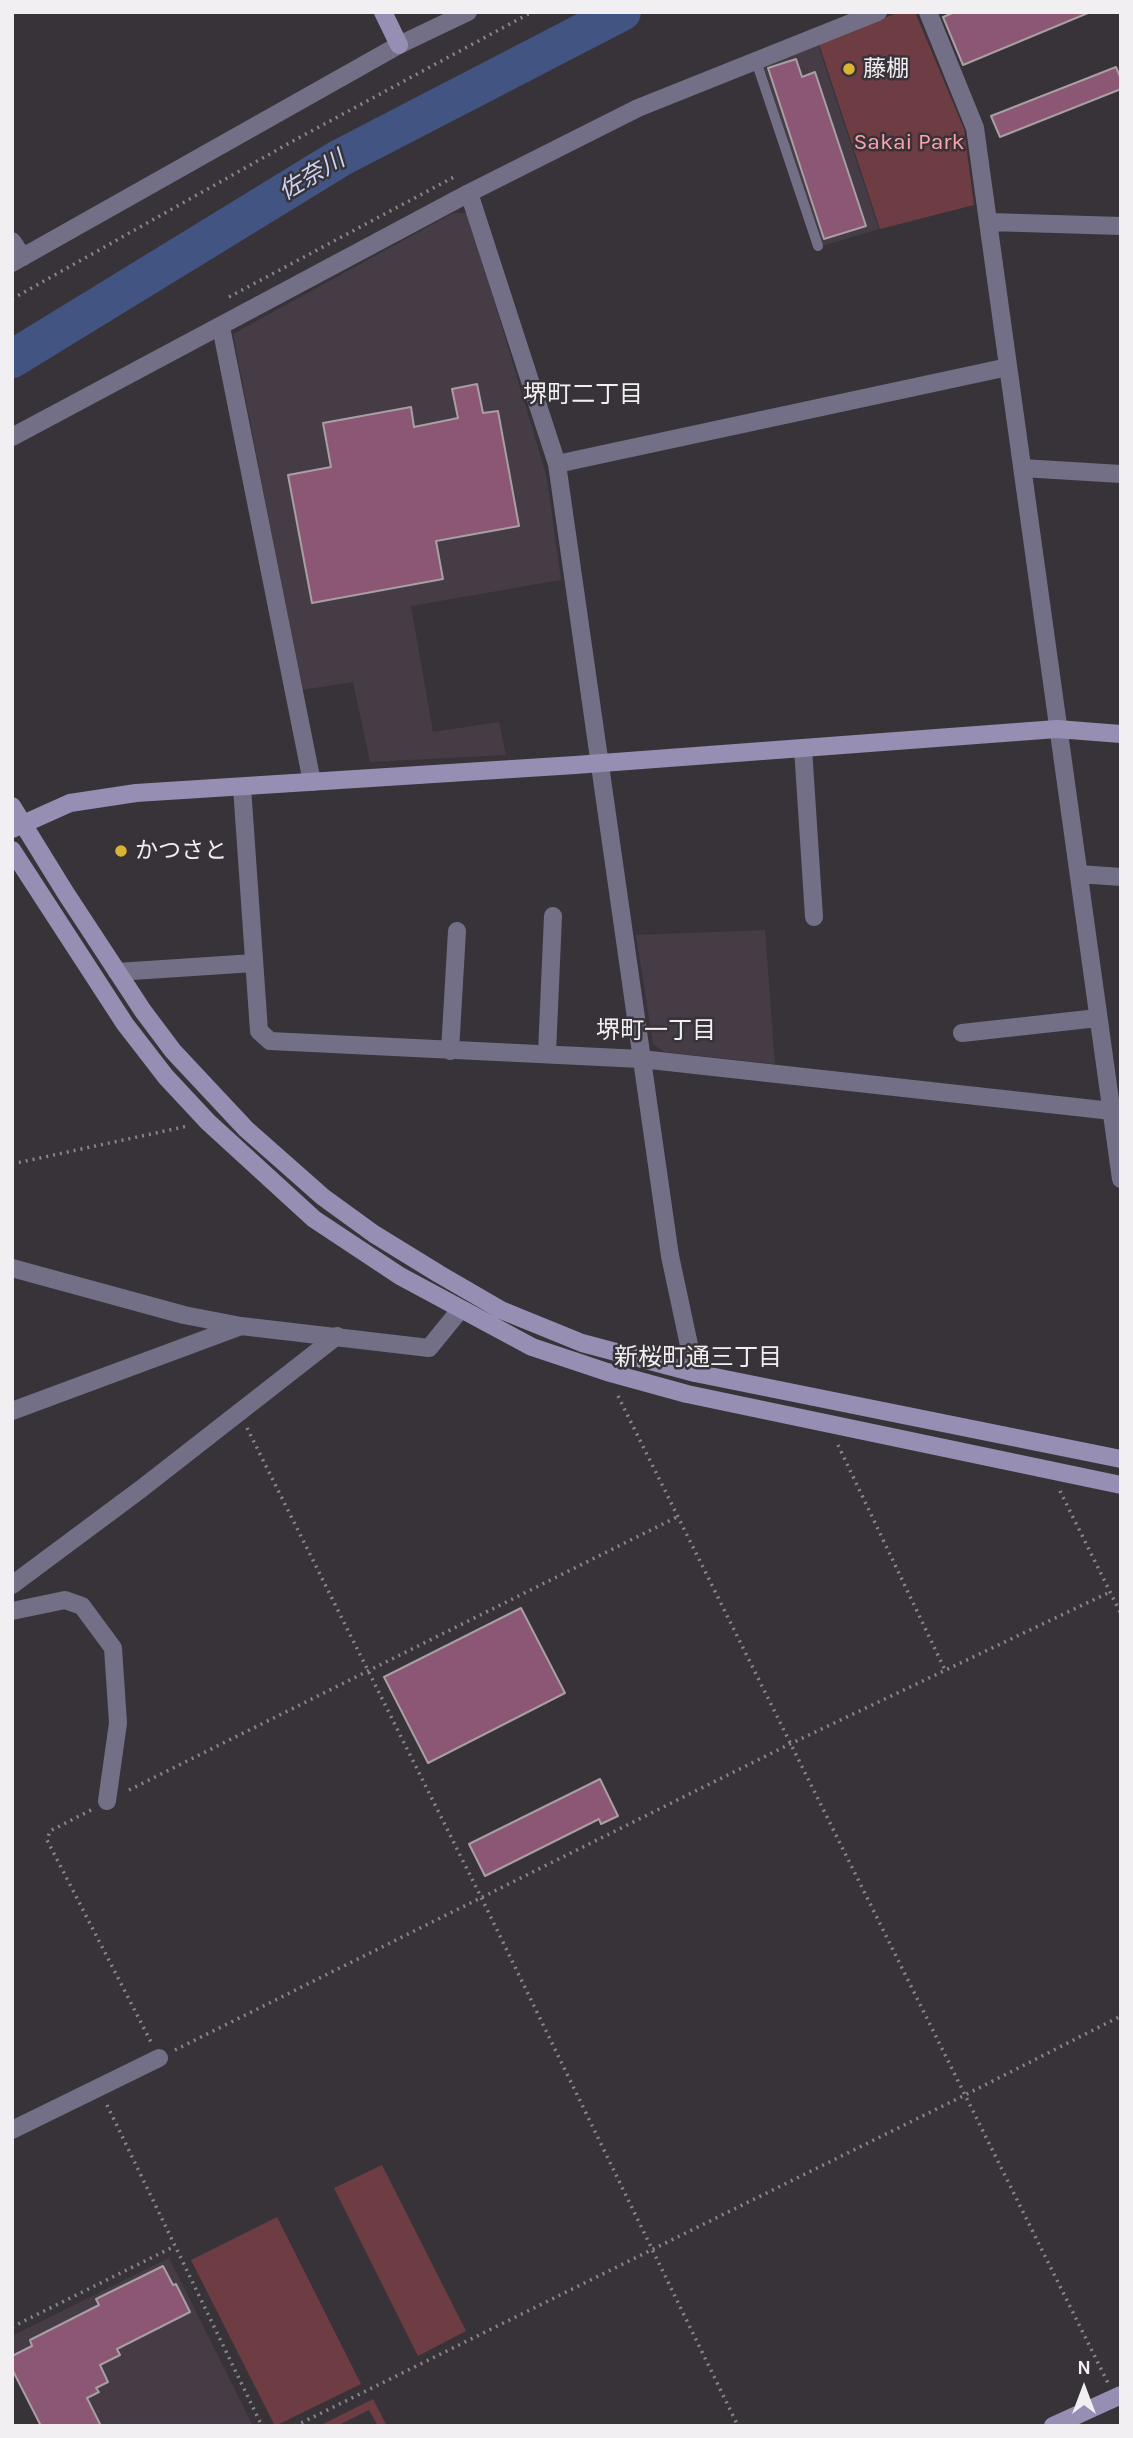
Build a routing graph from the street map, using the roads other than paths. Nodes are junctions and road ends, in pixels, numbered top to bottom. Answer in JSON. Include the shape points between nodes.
{"nodes":[{"id":1,"x":383,"y":12,"type":"edge"},
{"id":2,"x":468,"y":12,"type":"edge"},
{"id":3,"x":878,"y":12,"type":"edge"},
{"id":4,"x":928,"y":12,"type":"edge"},
{"id":5,"x":399,"y":45,"type":"junction"},
{"id":6,"x":756,"y":61,"type":"junction"},
{"id":7,"x":469,"y":193,"type":"junction"},
{"id":8,"x":989,"y":222,"type":"junction"},
{"id":9,"x":1121,"y":226,"type":"edge"},
{"id":10,"x":12,"y":241,"type":"edge"},
{"id":11,"x":818,"y":246,"type":"dead end"},
{"id":12,"x":18,"y":260,"type":"edge"},
{"id":13,"x":221,"y":327,"type":"junction"},
{"id":14,"x":1008,"y":367,"type":"junction"},
{"id":15,"x":12,"y":437,"type":"edge"},
{"id":16,"x":557,"y":464,"type":"junction"},
{"id":17,"x":1022,"y":468,"type":"junction"},
{"id":18,"x":1121,"y":474,"type":"edge"},
{"id":19,"x":1058,"y":729,"type":"junction"},
{"id":20,"x":1121,"y":734,"type":"edge"},
{"id":21,"x":803,"y":748,"type":"junction"},
{"id":22,"x":599,"y":763,"type":"junction"},
{"id":23,"x":312,"y":782,"type":"junction"},
{"id":24,"x":242,"y":787,"type":"junction"},
{"id":25,"x":12,"y":806,"type":"edge"},
{"id":26,"x":17,"y":826,"type":"edge"},
{"id":27,"x":12,"y":850,"type":"edge"},
{"id":28,"x":1079,"y":874,"type":"junction"},
{"id":29,"x":1121,"y":877,"type":"edge"},
{"id":30,"x":553,"y":916,"type":"dead end"},
{"id":31,"x":814,"y":917,"type":"dead end"},
{"id":32,"x":457,"y":931,"type":"dead end"},
{"id":33,"x":254,"y":963,"type":"junction"},
{"id":34,"x":117,"y":972,"type":"junction"},
{"id":35,"x":1098,"y":1018,"type":"junction"},
{"id":36,"x":962,"y":1033,"type":"dead end"},
{"id":37,"x":450,"y":1051,"type":"junction"},
{"id":38,"x":547,"y":1053,"type":"junction"},
{"id":39,"x":641,"y":1059,"type":"junction"},
{"id":40,"x":1115,"y":1112,"type":"edge"},
{"id":41,"x":1121,"y":1178,"type":"edge"},
{"id":42,"x":12,"y":1268,"type":"edge"},
{"id":43,"x":460,"y":1310,"type":"junction"},
{"id":44,"x":241,"y":1326,"type":"junction"},
{"id":45,"x":337,"y":1335,"type":"junction"},
{"id":46,"x":695,"y":1373,"type":"junction"},
{"id":47,"x":12,"y":1411,"type":"edge"},
{"id":48,"x":1121,"y":1459,"type":"edge"},
{"id":49,"x":1121,"y":1485,"type":"edge"},
{"id":50,"x":12,"y":1585,"type":"edge"},
{"id":51,"x":12,"y":1611,"type":"edge"},
{"id":52,"x":107,"y":1801,"type":"road end"},
{"id":53,"x":159,"y":2058,"type":"road end"},
{"id":54,"x":12,"y":2130,"type":"edge"},
{"id":55,"x":1118,"y":2397,"type":"edge"},
{"id":56,"x":1053,"y":2426,"type":"edge"}],
"edges":[{"from":1,"to":5,"type":"street"},
{"from":2,"to":5,"type":"street"},
{"from":3,"to":6,"type":"street"},
{"from":4,"to":8,"type":"street","via":[[975,128]]},
{"from":5,"to":12,"type":"street"},
{"from":6,"to":7,"type":"street","via":[[638,108]]},
{"from":6,"to":11,"type":"lane"},
{"from":7,"to":13,"type":"street"},
{"from":7,"to":16,"type":"street"},
{"from":8,"to":9,"type":"street"},
{"from":8,"to":14,"type":"street"},
{"from":10,"to":12,"type":"street"},
{"from":13,"to":15,"type":"street"},
{"from":13,"to":23,"type":"street"},
{"from":14,"to":16,"type":"street"},
{"from":14,"to":17,"type":"street"},
{"from":16,"to":22,"type":"street"},
{"from":17,"to":18,"type":"street"},
{"from":17,"to":19,"type":"street"},
{"from":19,"to":20,"type":"street"},
{"from":19,"to":21,"type":"street"},
{"from":19,"to":28,"type":"street"},
{"from":21,"to":22,"type":"street"},
{"from":21,"to":31,"type":"street"},
{"from":22,"to":23,"type":"street"},
{"from":22,"to":39,"type":"street"},
{"from":23,"to":24,"type":"street"},
{"from":24,"to":26,"type":"street","via":[[136,793],[70,803]]},
{"from":24,"to":33,"type":"street"},
{"from":25,"to":26,"type":"street"},
{"from":26,"to":34,"type":"street"},
{"from":27,"to":43,"type":"street","via":[[125,1024],[208,1122],[314,1219]]},
{"from":28,"to":29,"type":"street"},
{"from":28,"to":35,"type":"street"},
{"from":30,"to":38,"type":"street"},
{"from":32,"to":37,"type":"street"},
{"from":33,"to":34,"type":"street"},
{"from":33,"to":37,"type":"street","via":[[259,1031],[270,1041]]},
{"from":34,"to":46,"type":"street","via":[[173,1051],[246,1129],[323,1198],[374,1234],[501,1310],[582,1343]]},
{"from":35,"to":36,"type":"street"},
{"from":35,"to":40,"type":"street"},
{"from":37,"to":38,"type":"street"},
{"from":38,"to":39,"type":"street"},
{"from":39,"to":40,"type":"street"},
{"from":39,"to":46,"type":"street","via":[[670,1256]]},
{"from":40,"to":41,"type":"street"},
{"from":42,"to":44,"type":"street"},
{"from":43,"to":45,"type":"street","via":[[429,1348]]},
{"from":43,"to":49,"type":"street","via":[[532,1347],[687,1394]]},
{"from":44,"to":45,"type":"street"},
{"from":44,"to":47,"type":"street"},
{"from":45,"to":50,"type":"street"},
{"from":46,"to":48,"type":"street"},
{"from":51,"to":52,"type":"street","via":[[65,1600],[82,1605],[113,1648],[118,1723]]},
{"from":53,"to":54,"type":"street"},
{"from":55,"to":56,"type":"street"}]}
